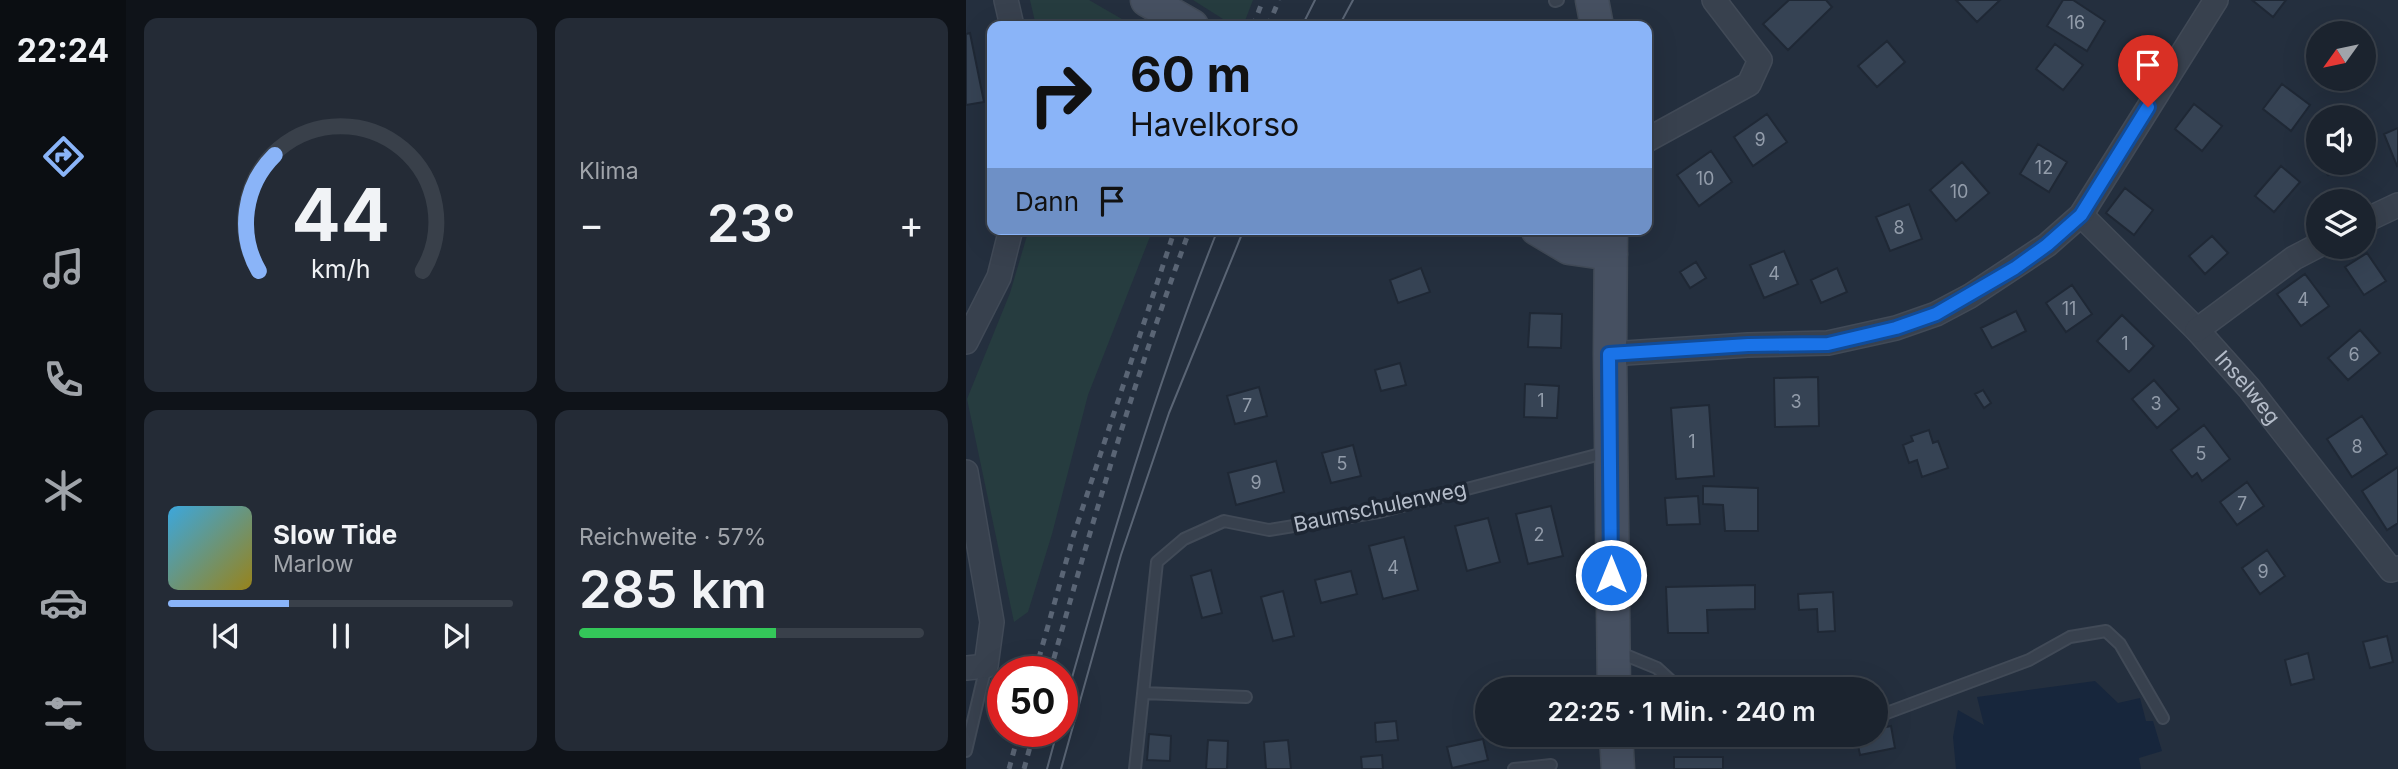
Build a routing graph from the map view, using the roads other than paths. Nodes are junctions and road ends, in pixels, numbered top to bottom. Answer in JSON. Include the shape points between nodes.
{"nodes":[{"id":1,"x":1006,"y":0,"type":"edge"},
{"id":2,"x":1147,"y":0,"type":"edge"},
{"id":3,"x":1592,"y":0,"type":"edge"},
{"id":4,"x":1714,"y":0,"type":"edge"},
{"id":5,"x":2216,"y":0,"type":"edge"},
{"id":6,"x":1011,"y":21,"type":"edge"},
{"id":7,"x":1183,"y":21,"type":"edge"},
{"id":8,"x":1596,"y":21,"type":"edge"},
{"id":9,"x":1652,"y":137,"type":"edge"},
{"id":10,"x":2398,"y":205,"type":"edge"},
{"id":11,"x":2081,"y":215,"type":"junction"},
{"id":12,"x":2376,"y":215,"type":"edge"},
{"id":13,"x":1010,"y":235,"type":"edge"},
{"id":14,"x":1547,"y":235,"type":"edge"},
{"id":15,"x":1611,"y":242,"type":"edge"},
{"id":16,"x":2306,"y":252,"type":"edge"},
{"id":17,"x":2197,"y":330,"type":"junction"},
{"id":18,"x":966,"y":341,"type":"edge"},
{"id":19,"x":1609,"y":354,"type":"junction"},
{"id":20,"x":1611,"y":451,"type":"junction"},
{"id":21,"x":966,"y":472,"type":"edge"},
{"id":22,"x":2398,"y":568,"type":"edge"},
{"id":23,"x":1612,"y":650,"type":"junction"},
{"id":24,"x":976,"y":667,"type":"edge"},
{"id":25,"x":1613,"y":677,"type":"edge"},
{"id":26,"x":1667,"y":677,"type":"edge"},
{"id":27,"x":1143,"y":694,"type":"junction"},
{"id":28,"x":1246,"y":697,"type":"dead end"},
{"id":29,"x":1888,"y":713,"type":"edge"},
{"id":30,"x":2163,"y":718,"type":"dead end"},
{"id":31,"x":1617,"y":747,"type":"edge"},
{"id":32,"x":966,"y":751,"type":"edge"},
{"id":33,"x":1551,"y":765,"type":"dead end"},
{"id":34,"x":1135,"y":769,"type":"edge"},
{"id":35,"x":1514,"y":769,"type":"edge"},
{"id":36,"x":1618,"y":769,"type":"edge"}],
"edges":[{"from":1,"to":6,"type":"street"},
{"from":2,"to":7,"type":"main road"},
{"from":3,"to":8,"type":"main road"},
{"from":4,"to":9,"type":"street","via":[[1760,60],[1749,84]]},
{"from":5,"to":11,"type":"street"},
{"from":10,"to":12,"type":"street"},
{"from":11,"to":17,"type":"street","name":"Inselweg"},
{"from":11,"to":19,"type":"street","via":[[2047,245],[1981,289],[1936,314],[1896,328],[1828,344]]},
{"from":13,"to":18,"type":"street","via":[[999,277]]},
{"from":14,"to":15,"type":"main road","via":[[1569,248]]},
{"from":15,"to":19,"type":"main road"},
{"from":16,"to":17,"type":"street"},
{"from":17,"to":22,"type":"street","name":"Inselweg","via":[[2249,388],[2391,570]]},
{"from":19,"to":20,"type":"main road"},
{"from":20,"to":23,"type":"main road"},
{"from":20,"to":27,"type":"lane","name":"Baumschulenweg","via":[[1378,512],[1269,530],[1224,521],[1184,539],[1157,562]]},
{"from":21,"to":24,"type":"street","via":[[992,622]]},
{"from":23,"to":25,"type":"main road"},
{"from":23,"to":26,"type":"lane","via":[[1657,668]]},
{"from":24,"to":32,"type":"lane"},
{"from":27,"to":28,"type":"lane"},
{"from":27,"to":34,"type":"lane","name":"Baumschulenweg"},
{"from":29,"to":30,"type":"lane","via":[[2029,660],[2070,637],[2106,631],[2120,644]]},
{"from":31,"to":36,"type":"main road"},
{"from":33,"to":35,"type":"lane"}]}
